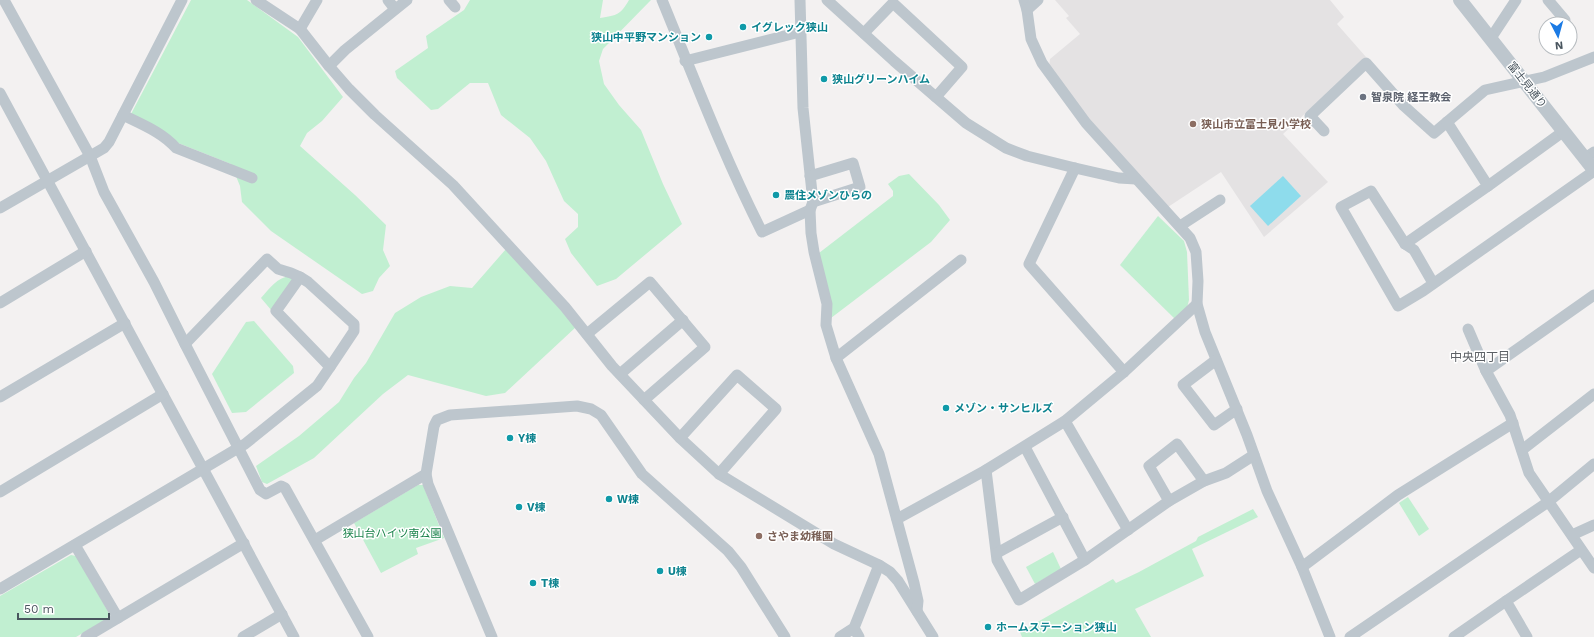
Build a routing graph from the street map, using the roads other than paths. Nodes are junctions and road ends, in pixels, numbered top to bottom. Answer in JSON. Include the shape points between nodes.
{"nodes":[{"id":1,"x":4,"y":0,"type":"edge"},
{"id":2,"x":182,"y":0,"type":"edge"},
{"id":3,"x":256,"y":0,"type":"edge"},
{"id":4,"x":317,"y":0,"type":"edge"},
{"id":5,"x":388,"y":0,"type":"edge"},
{"id":6,"x":407,"y":0,"type":"edge"},
{"id":7,"x":662,"y":0,"type":"edge"},
{"id":8,"x":800,"y":0,"type":"edge"},
{"id":9,"x":827,"y":0,"type":"edge"},
{"id":10,"x":1038,"y":0,"type":"edge"},
{"id":11,"x":1460,"y":0,"type":"edge"},
{"id":12,"x":1516,"y":0,"type":"edge"},
{"id":13,"x":1548,"y":0,"type":"edge"},
{"id":14,"x":1025,"y":5,"type":"edge"},
{"id":15,"x":395,"y":9,"type":"junction"},
{"id":16,"x":1562,"y":16,"type":"edge"},
{"id":17,"x":300,"y":29,"type":"junction"},
{"id":18,"x":800,"y":32,"type":"junction"},
{"id":19,"x":864,"y":33,"type":"junction"},
{"id":20,"x":1491,"y":38,"type":"junction"},
{"id":21,"x":1594,"y":57,"type":"edge"},
{"id":22,"x":686,"y":61,"type":"junction"},
{"id":23,"x":329,"y":66,"type":"junction"},
{"id":24,"x":1524,"y":80,"type":"junction"},
{"id":25,"x":0,"y":93,"type":"edge"},
{"id":26,"x":936,"y":97,"type":"junction"},
{"id":27,"x":3,"y":106,"type":"edge"},
{"id":28,"x":122,"y":115,"type":"junction"},
{"id":29,"x":1447,"y":122,"type":"junction"},
{"id":30,"x":1324,"y":131,"type":"dead end"},
{"id":31,"x":1564,"y":131,"type":"junction"},
{"id":32,"x":1589,"y":155,"type":"edge"},
{"id":33,"x":90,"y":156,"type":"junction"},
{"id":34,"x":1075,"y":168,"type":"junction"},
{"id":35,"x":1594,"y":171,"type":"edge"},
{"id":36,"x":810,"y":176,"type":"junction"},
{"id":37,"x":252,"y":178,"type":"dead end"},
{"id":38,"x":1136,"y":179,"type":"junction"},
{"id":39,"x":47,"y":180,"type":"junction"},
{"id":40,"x":1488,"y":186,"type":"junction"},
{"id":41,"x":1220,"y":200,"type":"dead end"},
{"id":42,"x":812,"y":206,"type":"junction"},
{"id":43,"x":0,"y":208,"type":"edge"},
{"id":44,"x":1180,"y":226,"type":"junction"},
{"id":45,"x":1405,"y":244,"type":"junction"},
{"id":46,"x":86,"y":251,"type":"junction"},
{"id":47,"x":960,"y":260,"type":"dead end"},
{"id":48,"x":300,"y":277,"type":"junction"},
{"id":49,"x":1433,"y":283,"type":"junction"},
{"id":50,"x":1594,"y":295,"type":"edge"},
{"id":51,"x":0,"y":303,"type":"edge"},
{"id":52,"x":1197,"y":304,"type":"junction"},
{"id":53,"x":684,"y":320,"type":"junction"},
{"id":54,"x":125,"y":323,"type":"junction"},
{"id":55,"x":1468,"y":328,"type":"dead end"},
{"id":56,"x":587,"y":334,"type":"junction"},
{"id":57,"x":185,"y":344,"type":"junction"},
{"id":58,"x":836,"y":358,"type":"junction"},
{"id":59,"x":1216,"y":360,"type":"junction"},
{"id":60,"x":330,"y":367,"type":"junction"},
{"id":61,"x":1486,"y":371,"type":"junction"},
{"id":62,"x":1124,"y":372,"type":"junction"},
{"id":63,"x":620,"y":374,"type":"junction"},
{"id":64,"x":163,"y":394,"type":"junction"},
{"id":65,"x":1594,"y":394,"type":"edge"},
{"id":66,"x":0,"y":397,"type":"edge"},
{"id":67,"x":644,"y":400,"type":"junction"},
{"id":68,"x":1237,"y":409,"type":"junction"},
{"id":69,"x":1065,"y":421,"type":"junction"},
{"id":70,"x":1513,"y":423,"type":"junction"},
{"id":71,"x":680,"y":438,"type":"junction"},
{"id":72,"x":1025,"y":447,"type":"junction"},
{"id":73,"x":239,"y":448,"type":"junction"},
{"id":74,"x":1522,"y":450,"type":"junction"},
{"id":75,"x":1254,"y":455,"type":"junction"},
{"id":76,"x":1594,"y":464,"type":"edge"},
{"id":77,"x":204,"y":469,"type":"junction"},
{"id":78,"x":986,"y":470,"type":"junction"},
{"id":79,"x":426,"y":474,"type":"junction"},
{"id":80,"x":719,"y":474,"type":"junction"},
{"id":81,"x":1204,"y":481,"type":"junction"},
{"id":82,"x":0,"y":492,"type":"edge"},
{"id":83,"x":1169,"y":501,"type":"junction"},
{"id":84,"x":1548,"y":502,"type":"junction"},
{"id":85,"x":1063,"y":517,"type":"junction"},
{"id":86,"x":897,"y":519,"type":"junction"},
{"id":87,"x":1594,"y":526,"type":"edge"},
{"id":88,"x":1128,"y":530,"type":"junction"},
{"id":89,"x":1572,"y":535,"type":"junction"},
{"id":90,"x":315,"y":540,"type":"junction"},
{"id":91,"x":244,"y":543,"type":"junction"},
{"id":92,"x":75,"y":545,"type":"junction"},
{"id":93,"x":1581,"y":550,"type":"junction"},
{"id":94,"x":997,"y":553,"type":"junction"},
{"id":95,"x":1085,"y":560,"type":"junction"},
{"id":96,"x":879,"y":565,"type":"junction"},
{"id":97,"x":1302,"y":566,"type":"junction"},
{"id":98,"x":1594,"y":568,"type":"edge"},
{"id":99,"x":0,"y":589,"type":"edge"},
{"id":100,"x":1506,"y":601,"type":"junction"},
{"id":101,"x":917,"y":612,"type":"junction"},
{"id":102,"x":282,"y":614,"type":"junction"},
{"id":103,"x":118,"y":618,"type":"junction"},
{"id":104,"x":856,"y":633,"type":"edge"},
{"id":105,"x":86,"y":637,"type":"edge"},
{"id":106,"x":243,"y":637,"type":"edge"},
{"id":107,"x":294,"y":637,"type":"edge"},
{"id":108,"x":368,"y":637,"type":"edge"},
{"id":109,"x":492,"y":637,"type":"edge"},
{"id":110,"x":785,"y":637,"type":"edge"},
{"id":111,"x":840,"y":637,"type":"edge"},
{"id":112,"x":933,"y":637,"type":"edge"},
{"id":113,"x":1330,"y":637,"type":"edge"},
{"id":114,"x":1350,"y":637,"type":"edge"},
{"id":115,"x":1454,"y":637,"type":"edge"},
{"id":116,"x":1527,"y":637,"type":"edge"}],
"edges":[{"from":1,"to":33,"type":"street"},
{"from":2,"to":28,"type":"street"},
{"from":3,"to":17,"type":"street"},
{"from":4,"to":17,"type":"street"},
{"from":5,"to":15,"type":"street"},
{"from":6,"to":15,"type":"street"},
{"from":7,"to":22,"type":"street"},
{"from":8,"to":18,"type":"street"},
{"from":9,"to":19,"type":"street"},
{"from":10,"to":14,"type":"street"},
{"from":11,"to":20,"type":"street","name":"富士見通り"},
{"from":12,"to":20,"type":"street"},
{"from":13,"to":16,"type":"street"},
{"from":14,"to":38,"type":"street","via":[[1031,39],[1042,63],[1086,123]]},
{"from":15,"to":23,"type":"street"},
{"from":17,"to":23,"type":"street"},
{"from":18,"to":22,"type":"street"},
{"from":18,"to":36,"type":"street","via":[[803,108]]},
{"from":19,"to":26,"type":"street"},
{"from":19,"to":26,"type":"street","via":[[893,3],[962,67]]},
{"from":20,"to":24,"type":"street","name":"富士見通り"},
{"from":21,"to":24,"type":"street","via":[[1544,77]]},
{"from":22,"to":42,"type":"street","via":[[762,232]]},
{"from":23,"to":56,"type":"street","via":[[375,115],[453,185]]},
{"from":24,"to":29,"type":"street","via":[[1485,90]]},
{"from":24,"to":31,"type":"street","name":"富士見通り"},
{"from":25,"to":27,"type":"street"},
{"from":26,"to":34,"type":"street","via":[[966,123],[1006,148]]},
{"from":27,"to":39,"type":"street"},
{"from":28,"to":33,"type":"street","via":[[109,142]]},
{"from":28,"to":37,"type":"street","via":[[147,127],[176,148]]},
{"from":29,"to":30,"type":"street","via":[[1434,133],[1404,106],[1366,63],[1310,116]]},
{"from":29,"to":40,"type":"street"},
{"from":31,"to":32,"type":"street","name":"富士見通り"},
{"from":31,"to":40,"type":"street"},
{"from":32,"to":35,"type":"street","name":"富士見通り"},
{"from":33,"to":39,"type":"street"},
{"from":33,"to":57,"type":"street","via":[[104,192],[132,240]]},
{"from":34,"to":38,"type":"street","via":[[1119,178]]},
{"from":34,"to":62,"type":"street","via":[[1029,264]]},
{"from":35,"to":49,"type":"street"},
{"from":36,"to":42,"type":"street"},
{"from":36,"to":42,"type":"street","via":[[854,163],[860,187]]},
{"from":38,"to":44,"type":"street"},
{"from":39,"to":43,"type":"street"},
{"from":39,"to":46,"type":"street"},
{"from":40,"to":45,"type":"street"},
{"from":41,"to":44,"type":"street"},
{"from":42,"to":58,"type":"street","via":[[814,252],[827,304],[826,325]]},
{"from":44,"to":52,"type":"street","via":[[1190,238],[1196,252]]},
{"from":45,"to":49,"type":"street","via":[[1414,250]]},
{"from":45,"to":49,"type":"street","via":[[1371,191],[1341,207],[1398,306]]},
{"from":46,"to":51,"type":"street"},
{"from":46,"to":54,"type":"street"},
{"from":47,"to":58,"type":"street"},
{"from":48,"to":57,"type":"street","via":[[278,270],[267,260]]},
{"from":48,"to":60,"type":"street","via":[[276,311]]},
{"from":48,"to":60,"type":"street","via":[[354,324],[354,331]]},
{"from":50,"to":61,"type":"street"},
{"from":52,"to":59,"type":"street"},
{"from":52,"to":62,"type":"street"},
{"from":53,"to":56,"type":"street","via":[[650,282]]},
{"from":53,"to":63,"type":"street"},
{"from":53,"to":67,"type":"street","via":[[705,347]]},
{"from":54,"to":64,"type":"street"},
{"from":54,"to":66,"type":"street"},
{"from":55,"to":61,"type":"street"},
{"from":56,"to":63,"type":"street"},
{"from":57,"to":73,"type":"street"},
{"from":58,"to":86,"type":"street","via":[[879,454]]},
{"from":59,"to":68,"type":"street"},
{"from":59,"to":68,"type":"street","via":[[1183,385],[1214,425]]},
{"from":60,"to":73,"type":"street","via":[[316,386]]},
{"from":61,"to":70,"type":"street"},
{"from":62,"to":69,"type":"street"},
{"from":63,"to":67,"type":"street"},
{"from":64,"to":77,"type":"street"},
{"from":64,"to":82,"type":"street"},
{"from":65,"to":74,"type":"street"},
{"from":67,"to":71,"type":"street"},
{"from":68,"to":75,"type":"street"},
{"from":69,"to":72,"type":"street"},
{"from":69,"to":88,"type":"street"},
{"from":70,"to":74,"type":"street"},
{"from":70,"to":97,"type":"street","via":[[1398,494]]},
{"from":71,"to":80,"type":"street"},
{"from":71,"to":80,"type":"street","via":[[737,375],[776,409]]},
{"from":72,"to":78,"type":"street"},
{"from":72,"to":85,"type":"street"},
{"from":73,"to":77,"type":"street"},
{"from":73,"to":90,"type":"street","via":[[260,490],[266,494],[278,487],[284,487]]},
{"from":74,"to":84,"type":"street","via":[[1529,473]]},
{"from":75,"to":81,"type":"street","via":[[1226,473]]},
{"from":75,"to":97,"type":"street","via":[[1275,510]]},
{"from":76,"to":84,"type":"street"},
{"from":77,"to":91,"type":"street"},
{"from":77,"to":92,"type":"street"},
{"from":78,"to":86,"type":"street"},
{"from":78,"to":94,"type":"street"},
{"from":79,"to":90,"type":"street"},
{"from":79,"to":109,"type":"street"},
{"from":79,"to":110,"type":"street","via":[[434,426],[442,417],[578,406],[591,409],[606,421],[642,474],[728,551]]},
{"from":80,"to":96,"type":"street","via":[[834,544]]},
{"from":81,"to":83,"type":"street"},
{"from":81,"to":83,"type":"street","via":[[1176,444],[1149,466]]},
{"from":83,"to":88,"type":"street"},
{"from":84,"to":89,"type":"street"},
{"from":84,"to":114,"type":"street"},
{"from":85,"to":94,"type":"street"},
{"from":85,"to":95,"type":"street"},
{"from":86,"to":101,"type":"street","via":[[918,601]]},
{"from":87,"to":89,"type":"street"},
{"from":88,"to":95,"type":"street"},
{"from":89,"to":93,"type":"street"},
{"from":90,"to":108,"type":"street"},
{"from":91,"to":102,"type":"street"},
{"from":91,"to":103,"type":"street"},
{"from":92,"to":99,"type":"street"},
{"from":92,"to":103,"type":"street"},
{"from":93,"to":98,"type":"street"},
{"from":93,"to":100,"type":"street"},
{"from":94,"to":95,"type":"street","via":[[997,560],[1019,600]]},
{"from":96,"to":101,"type":"street","via":[[898,581]]},
{"from":96,"to":104,"type":"street"},
{"from":97,"to":113,"type":"street"},
{"from":100,"to":115,"type":"street"},
{"from":100,"to":116,"type":"street"},
{"from":101,"to":112,"type":"street"},
{"from":102,"to":106,"type":"street"},
{"from":102,"to":107,"type":"street"},
{"from":103,"to":105,"type":"street"},
{"from":104,"to":111,"type":"street"}]}
